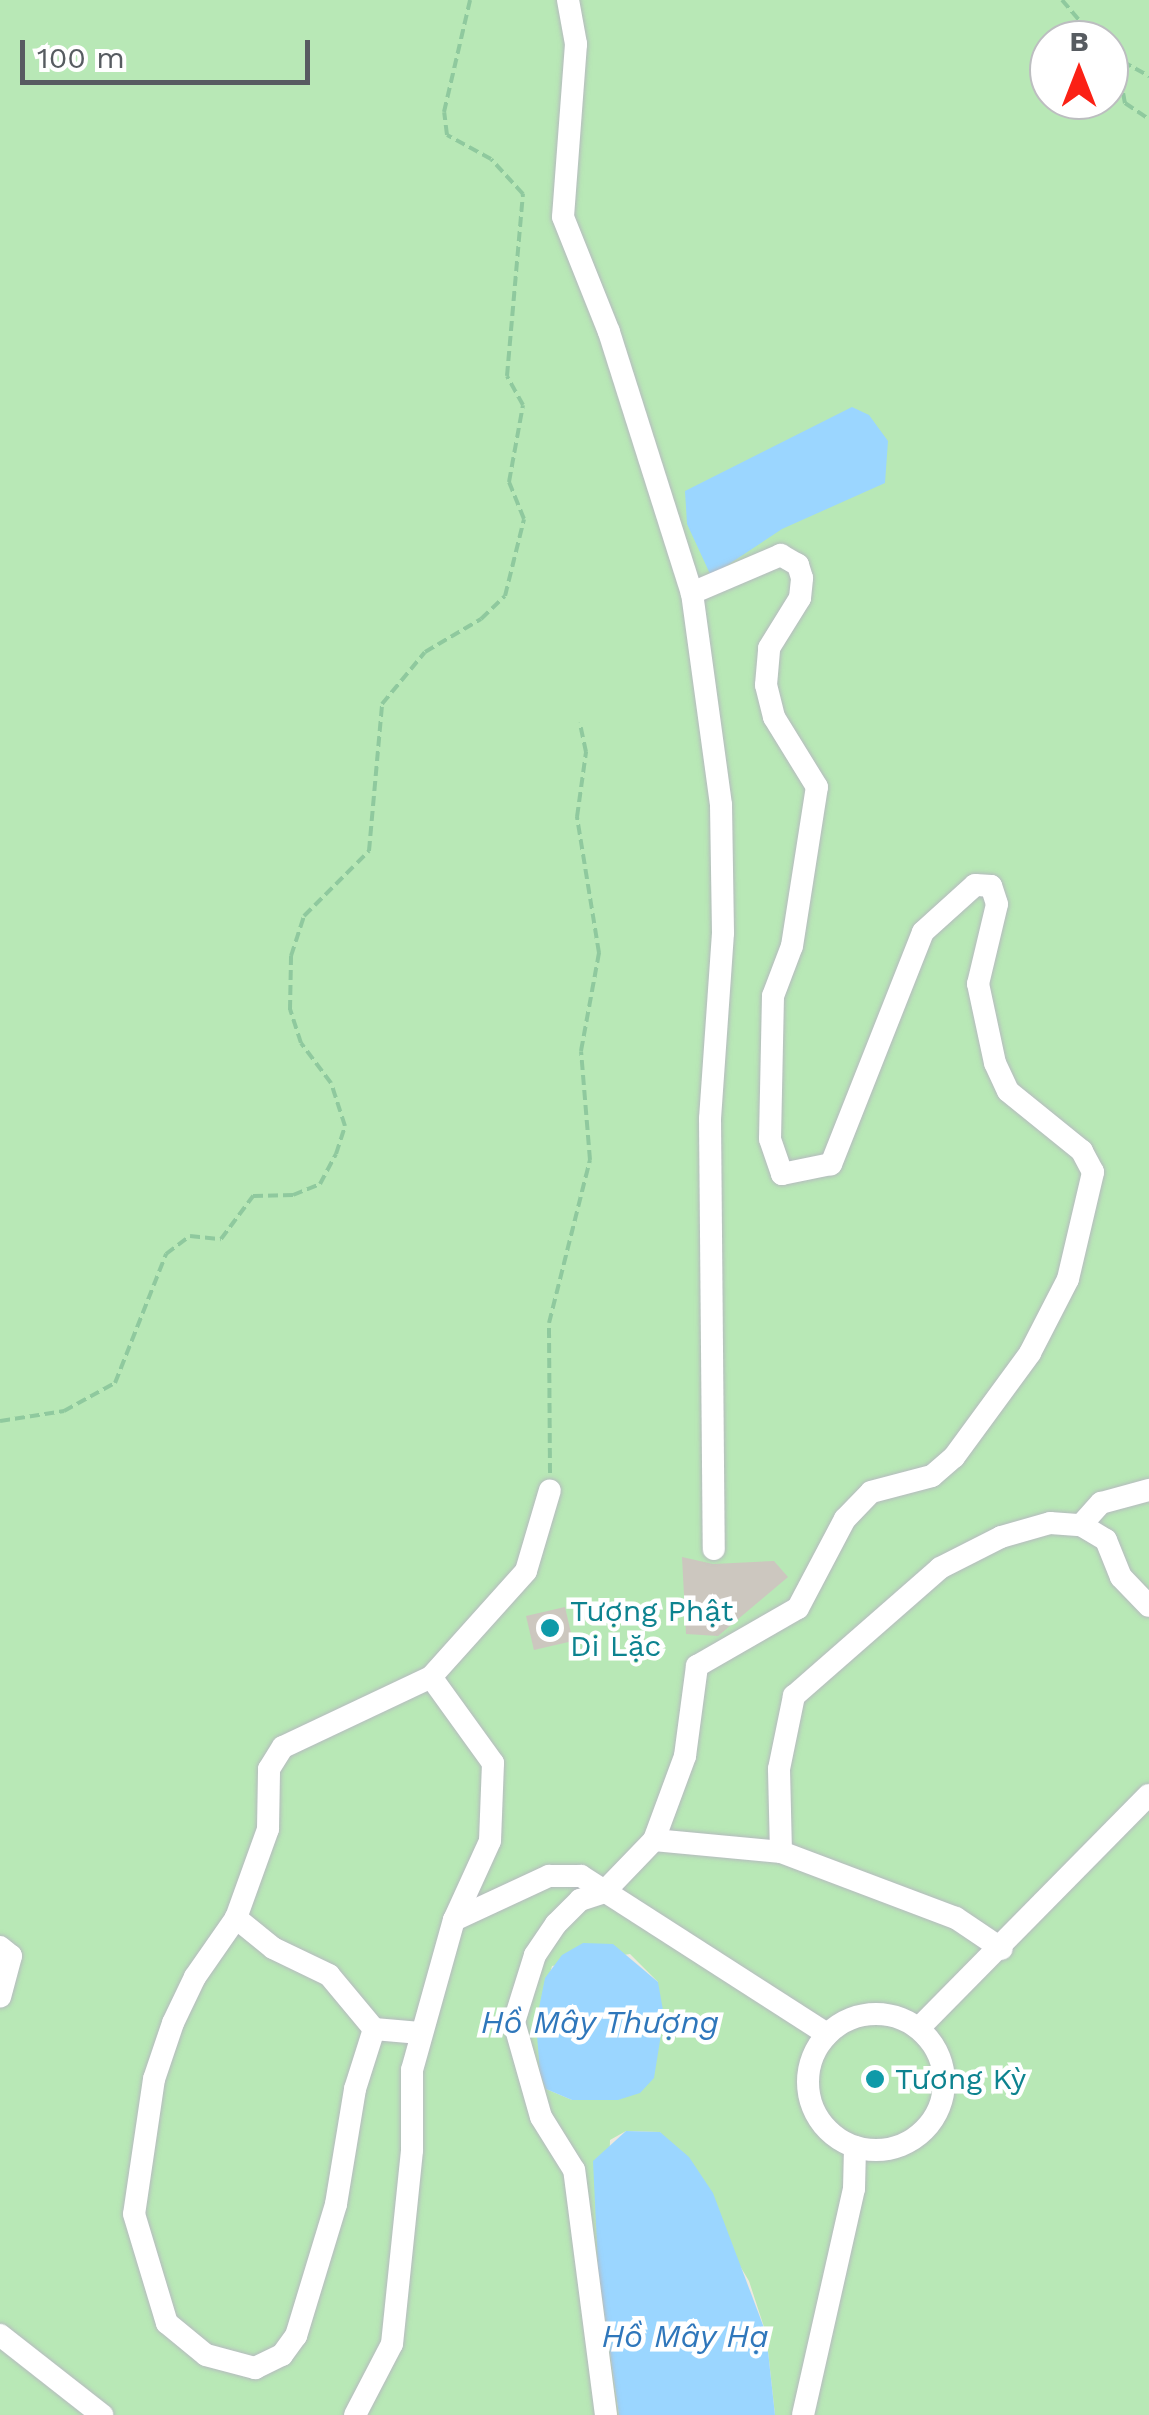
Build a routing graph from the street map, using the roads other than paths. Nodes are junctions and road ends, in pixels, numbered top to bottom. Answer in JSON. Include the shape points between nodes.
{"nodes":[{"id":1,"x":568,"y":0,"type":"edge"},
{"id":2,"x":692,"y":593,"type":"junction"},
{"id":3,"x":550,"y":1490,"type":"road end"},
{"id":4,"x":1149,"y":1490,"type":"edge"},
{"id":5,"x":1082,"y":1524,"type":"junction"},
{"id":6,"x":714,"y":1549,"type":"dead end"},
{"id":7,"x":1149,"y":1606,"type":"edge"},
{"id":8,"x":431,"y":1677,"type":"junction"},
{"id":9,"x":1149,"y":1795,"type":"edge"},
{"id":10,"x":654,"y":1840,"type":"junction"},
{"id":11,"x":782,"y":1852,"type":"junction"},
{"id":12,"x":604,"y":1892,"type":"junction"},
{"id":13,"x":236,"y":1918,"type":"junction"},
{"id":14,"x":454,"y":1920,"type":"junction"},
{"id":15,"x":0,"y":1947,"type":"edge"},
{"id":16,"x":1002,"y":1949,"type":"junction"},
{"id":17,"x":0,"y":1998,"type":"edge"},
{"id":18,"x":919,"y":2028,"type":"junction"},
{"id":19,"x":374,"y":2029,"type":"junction"},
{"id":20,"x":420,"y":2033,"type":"junction"},
{"id":21,"x":826,"y":2034,"type":"junction"},
{"id":22,"x":854,"y":2147,"type":"junction"},
{"id":23,"x":0,"y":2335,"type":"edge"},
{"id":24,"x":102,"y":2415,"type":"edge"},
{"id":25,"x":355,"y":2415,"type":"edge"},
{"id":26,"x":606,"y":2415,"type":"edge"},
{"id":27,"x":804,"y":2415,"type":"edge"}],
"edges":[{"from":1,"to":2,"type":"street","via":[[576,44],[562,217],[653,460]]},
{"from":2,"to":6,"type":"street","via":[[721,806],[723,933],[710,1213]]},
{"from":2,"to":10,"type":"street","via":[[781,556],[798,565],[802,578],[800,598],[769,648],[766,685],[774,717],[817,787],[792,946],[772,1014],[770,1138],[782,1174],[831,1164],[923,932],[959,893],[975,886],[991,886],[998,904],[978,984],[994,1064],[1008,1091],[1082,1151],[1092,1172],[1068,1279],[1030,1353],[954,1457],[932,1476],[871,1492],[845,1520],[798,1608],[697,1666],[685,1756]]},
{"from":3,"to":8,"type":"street","via":[[526,1571]]},
{"from":4,"to":5,"type":"street","via":[[1100,1503]]},
{"from":5,"to":7,"type":"street","via":[[1106,1540],[1120,1576]]},
{"from":5,"to":11,"type":"street","via":[[1050,1523],[1001,1537],[940,1568],[794,1696],[778,1769]]},
{"from":8,"to":13,"type":"street","via":[[282,1747],[269,1770],[268,1829]]},
{"from":8,"to":14,"type":"street","via":[[493,1763],[490,1841]]},
{"from":9,"to":16,"type":"street"},
{"from":10,"to":11,"type":"street"},
{"from":10,"to":12,"type":"street"},
{"from":11,"to":16,"type":"street","via":[[956,1918]]},
{"from":12,"to":14,"type":"street","via":[[581,1876],[550,1876]]},
{"from":12,"to":21,"type":"street"},
{"from":12,"to":26,"type":"street","via":[[580,1900],[534,1955],[514,2022],[540,2117],[574,2170]]},
{"from":13,"to":19,"type":"street","via":[[273,1948],[329,1975]]},
{"from":13,"to":19,"type":"street","via":[[195,1977],[154,2079],[134,2214],[167,2323],[206,2355],[255,2368],[282,2354],[296,2336],[336,2204],[355,2090]]},
{"from":14,"to":20,"type":"street"},
{"from":15,"to":17,"type":"street","via":[[11,1956]]},
{"from":16,"to":18,"type":"street"},
{"from":18,"to":21,"type":"street","via":[[882,2014],[852,2018]]},
{"from":18,"to":22,"type":"street","via":[[943,2068],[937,2114],[902,2145]]},
{"from":19,"to":20,"type":"street"},
{"from":20,"to":25,"type":"street","via":[[392,2344]]},
{"from":21,"to":22,"type":"street","via":[[813,2053],[809,2098],[818,2119]]},
{"from":22,"to":27,"type":"street","via":[[854,2190]]},
{"from":23,"to":24,"type":"street"}]}
